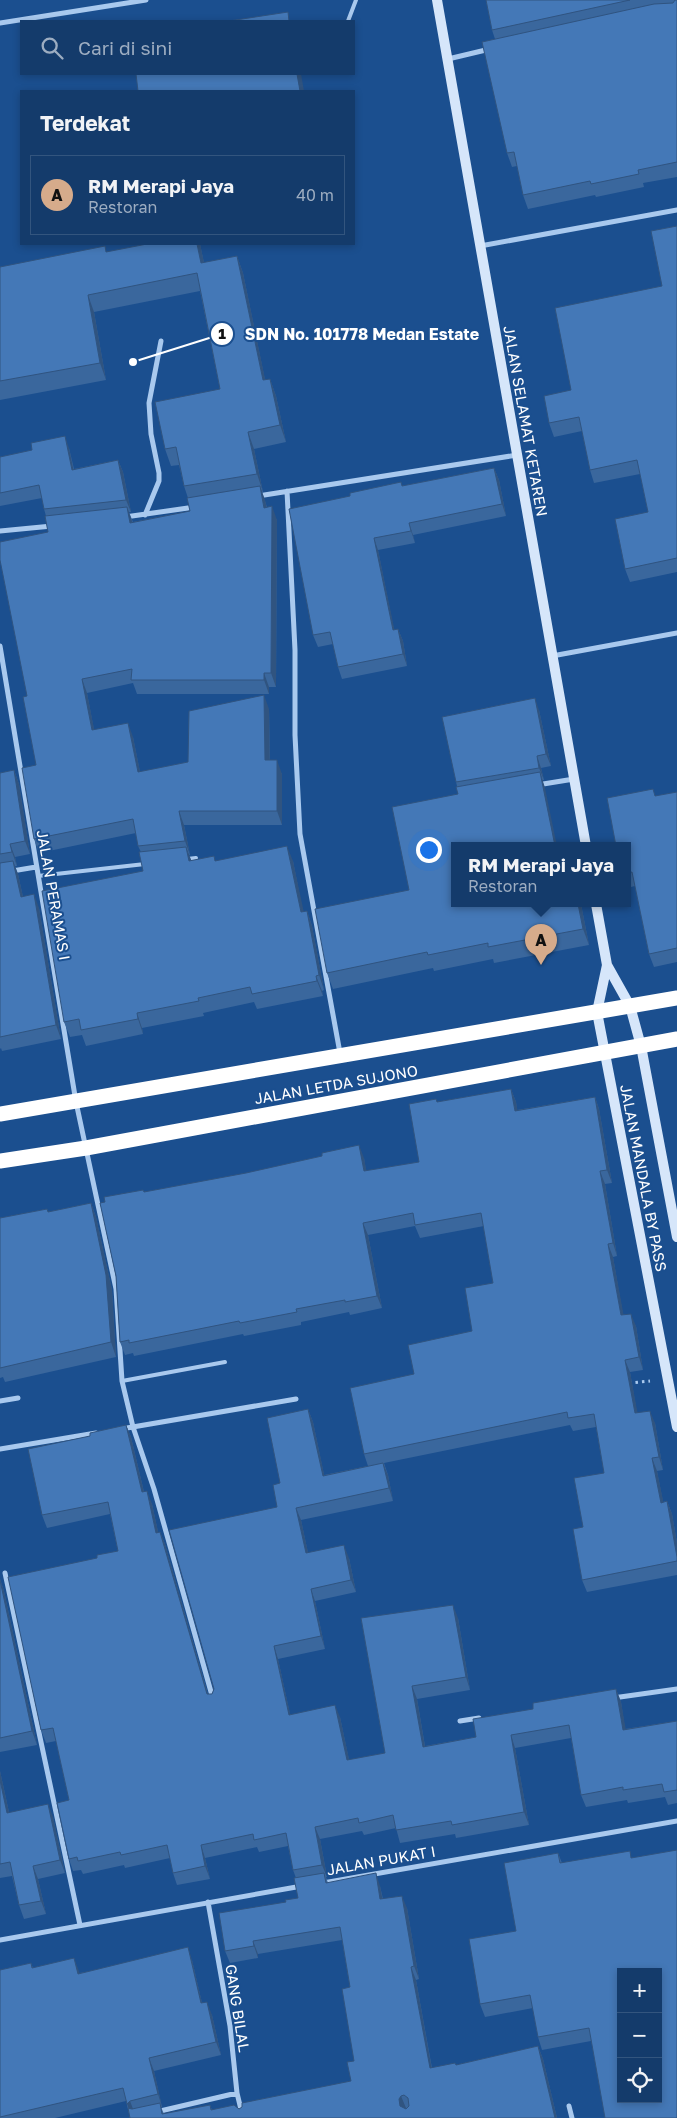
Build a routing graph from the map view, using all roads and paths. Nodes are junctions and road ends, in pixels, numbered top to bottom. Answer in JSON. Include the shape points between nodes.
{"nodes":[{"id":1,"x":146,"y":0,"type":"edge"},
{"id":2,"x":356,"y":0,"type":"edge"},
{"id":3,"x":437,"y":0,"type":"edge"},
{"id":4,"x":348,"y":20,"type":"edge"},
{"id":5,"x":0,"y":23,"type":"edge"},
{"id":6,"x":495,"y":48,"type":"edge"},
{"id":7,"x":447,"y":59,"type":"junction"},
{"id":8,"x":677,"y":210,"type":"edge"},
{"id":9,"x":480,"y":246,"type":"junction"},
{"id":10,"x":161,"y":341,"type":"dead end"},
{"id":11,"x":517,"y":455,"type":"junction"},
{"id":12,"x":287,"y":491,"type":"junction"},
{"id":13,"x":249,"y":498,"type":"edge"},
{"id":14,"x":202,"y":506,"type":"edge"},
{"id":15,"x":145,"y":515,"type":"junction"},
{"id":16,"x":116,"y":518,"type":"edge"},
{"id":17,"x":58,"y":525,"type":"edge"},
{"id":18,"x":0,"y":531,"type":"edge"},
{"id":19,"x":677,"y":633,"type":"edge"},
{"id":20,"x":0,"y":646,"type":"edge"},
{"id":21,"x":552,"y":656,"type":"junction"},
{"id":22,"x":574,"y":779,"type":"junction"},
{"id":23,"x":528,"y":787,"type":"edge"},
{"id":24,"x":585,"y":842,"type":"edge"},
{"id":25,"x":196,"y":858,"type":"edge"},
{"id":26,"x":176,"y":861,"type":"edge"},
{"id":27,"x":147,"y":864,"type":"edge"},
{"id":28,"x":36,"y":866,"type":"junction"},
{"id":29,"x":0,"y":873,"type":"edge"},
{"id":30,"x":38,"y":876,"type":"junction"},
{"id":31,"x":597,"y":907,"type":"edge"},
{"id":32,"x":607,"y":965,"type":"junction"},
{"id":33,"x":677,"y":998,"type":"edge"},
{"id":34,"x":630,"y":1006,"type":"junction"},
{"id":35,"x":597,"y":1012,"type":"junction"},
{"id":36,"x":677,"y":1040,"type":"edge"},
{"id":37,"x":641,"y":1046,"type":"junction"},
{"id":38,"x":604,"y":1053,"type":"junction"},
{"id":39,"x":340,"y":1056,"type":"junction"},
{"id":40,"x":76,"y":1102,"type":"junction"},
{"id":41,"x":0,"y":1114,"type":"edge"},
{"id":42,"x":86,"y":1148,"type":"junction"},
{"id":43,"x":0,"y":1161,"type":"edge"},
{"id":44,"x":677,"y":1237,"type":"edge"},
{"id":45,"x":225,"y":1362,"type":"dead end"},
{"id":46,"x":668,"y":1379,"type":"junction"},
{"id":47,"x":122,"y":1381,"type":"junction"},
{"id":48,"x":628,"y":1383,"type":"edge"},
{"id":49,"x":18,"y":1398,"type":"dead end"},
{"id":50,"x":296,"y":1399,"type":"dead end"},
{"id":51,"x":0,"y":1402,"type":"edge"},
{"id":52,"x":133,"y":1427,"type":"junction"},
{"id":53,"x":677,"y":1427,"type":"edge"},
{"id":54,"x":114,"y":1430,"type":"edge"},
{"id":55,"x":104,"y":1432,"type":"edge"},
{"id":56,"x":0,"y":1449,"type":"edge"},
{"id":57,"x":5,"y":1573,"type":"dead end"},
{"id":58,"x":677,"y":1689,"type":"edge"},
{"id":59,"x":608,"y":1699,"type":"edge"},
{"id":60,"x":214,"y":1703,"type":"edge"},
{"id":61,"x":489,"y":1717,"type":"edge"},
{"id":62,"x":460,"y":1721,"type":"dead end"},
{"id":63,"x":677,"y":1822,"type":"edge"},
{"id":64,"x":316,"y":1884,"type":"edge"},
{"id":65,"x":306,"y":1885,"type":"edge"},
{"id":66,"x":208,"y":1902,"type":"junction"},
{"id":67,"x":80,"y":1924,"type":"junction"},
{"id":68,"x":0,"y":1940,"type":"edge"},
{"id":69,"x":237,"y":2093,"type":"junction"},
{"id":70,"x":569,"y":2106,"type":"dead end"},
{"id":71,"x":152,"y":2113,"type":"edge"},
{"id":72,"x":243,"y":2118,"type":"edge"},
{"id":73,"x":572,"y":2118,"type":"edge"}],
"edges":[{"from":1,"to":5,"type":"street"},
{"from":2,"to":4,"type":"lane"},
{"from":3,"to":7,"type":"street","name":"JALAN SELAMAT KETAREN"},
{"from":6,"to":7,"type":"street"},
{"from":7,"to":9,"type":"street","name":"JALAN SELAMAT KETAREN"},
{"from":8,"to":9,"type":"street"},
{"from":9,"to":11,"type":"street","name":"JALAN SELAMAT KETAREN"},
{"from":10,"to":15,"type":"street","via":[[149,403],[159,481]]},
{"from":11,"to":12,"type":"street"},
{"from":11,"to":21,"type":"street","name":"JALAN SELAMAT KETAREN"},
{"from":12,"to":13,"type":"street"},
{"from":12,"to":39,"type":"street","via":[[300,834]]},
{"from":14,"to":15,"type":"street"},
{"from":15,"to":16,"type":"street"},
{"from":17,"to":18,"type":"street"},
{"from":19,"to":21,"type":"street"},
{"from":20,"to":28,"type":"street","name":"JALAN PERAMAS I"},
{"from":21,"to":22,"type":"street","name":"JALAN SELAMAT KETAREN"},
{"from":22,"to":23,"type":"street"},
{"from":22,"to":24,"type":"street","name":"JALAN SELAMAT KETAREN"},
{"from":25,"to":26,"type":"lane"},
{"from":27,"to":30,"type":"lane"},
{"from":28,"to":29,"type":"street"},
{"from":28,"to":30,"type":"street","name":"JALAN PERAMAS I"},
{"from":30,"to":40,"type":"street","name":"JALAN PERAMAS I"},
{"from":31,"to":32,"type":"street"},
{"from":32,"to":34,"type":"street"},
{"from":32,"to":35,"type":"street"},
{"from":33,"to":34,"type":"highway","name":"JALAN LETDA SUJONO"},
{"from":34,"to":35,"type":"highway","name":"JALAN LETDA SUJONO"},
{"from":34,"to":37,"type":"street"},
{"from":35,"to":38,"type":"street"},
{"from":35,"to":39,"type":"highway","name":"JALAN LETDA SUJONO"},
{"from":36,"to":37,"type":"highway","name":"JALAN LETDA SUJONO"},
{"from":37,"to":38,"type":"highway","name":"JALAN LETDA SUJONO"},
{"from":37,"to":44,"type":"street","name":"JALAN MANDALA BY PASS"},
{"from":38,"to":42,"type":"highway","name":"JALAN LETDA SUJONO"},
{"from":38,"to":46,"type":"street","name":"JALAN MANDALA BY PASS"},
{"from":39,"to":40,"type":"highway","name":"JALAN LETDA SUJONO"},
{"from":40,"to":41,"type":"highway","name":"JALAN LETDA SUJONO"},
{"from":40,"to":42,"type":"street","name":"JALAN PERAMAS I"},
{"from":42,"to":43,"type":"highway","name":"JALAN LETDA SUJONO"},
{"from":42,"to":47,"type":"street","name":"JALAN PERAMAS I","via":[[116,1289]]},
{"from":45,"to":47,"type":"lane"},
{"from":46,"to":48,"type":"path"},
{"from":46,"to":53,"type":"street","name":"JALAN MANDALA BY PASS"},
{"from":47,"to":52,"type":"street","name":"JALAN PERAMAS I"},
{"from":49,"to":51,"type":"street"},
{"from":50,"to":52,"type":"street"},
{"from":52,"to":54,"type":"street"},
{"from":52,"to":60,"type":"street","name":"JALAN PERAMAS I","via":[[154,1489]]},
{"from":55,"to":56,"type":"street"},
{"from":57,"to":67,"type":"street"},
{"from":58,"to":59,"type":"street"},
{"from":61,"to":62,"type":"street"},
{"from":63,"to":64,"type":"street","name":"JALAN PUKAT I"},
{"from":65,"to":66,"type":"street"},
{"from":66,"to":67,"type":"street"},
{"from":66,"to":69,"type":"street","name":"GANG BILAL","via":[[230,2026]]},
{"from":67,"to":68,"type":"street"},
{"from":69,"to":71,"type":"street"},
{"from":69,"to":72,"type":"street","name":"GANG BILAL"},
{"from":70,"to":73,"type":"street"}]}
